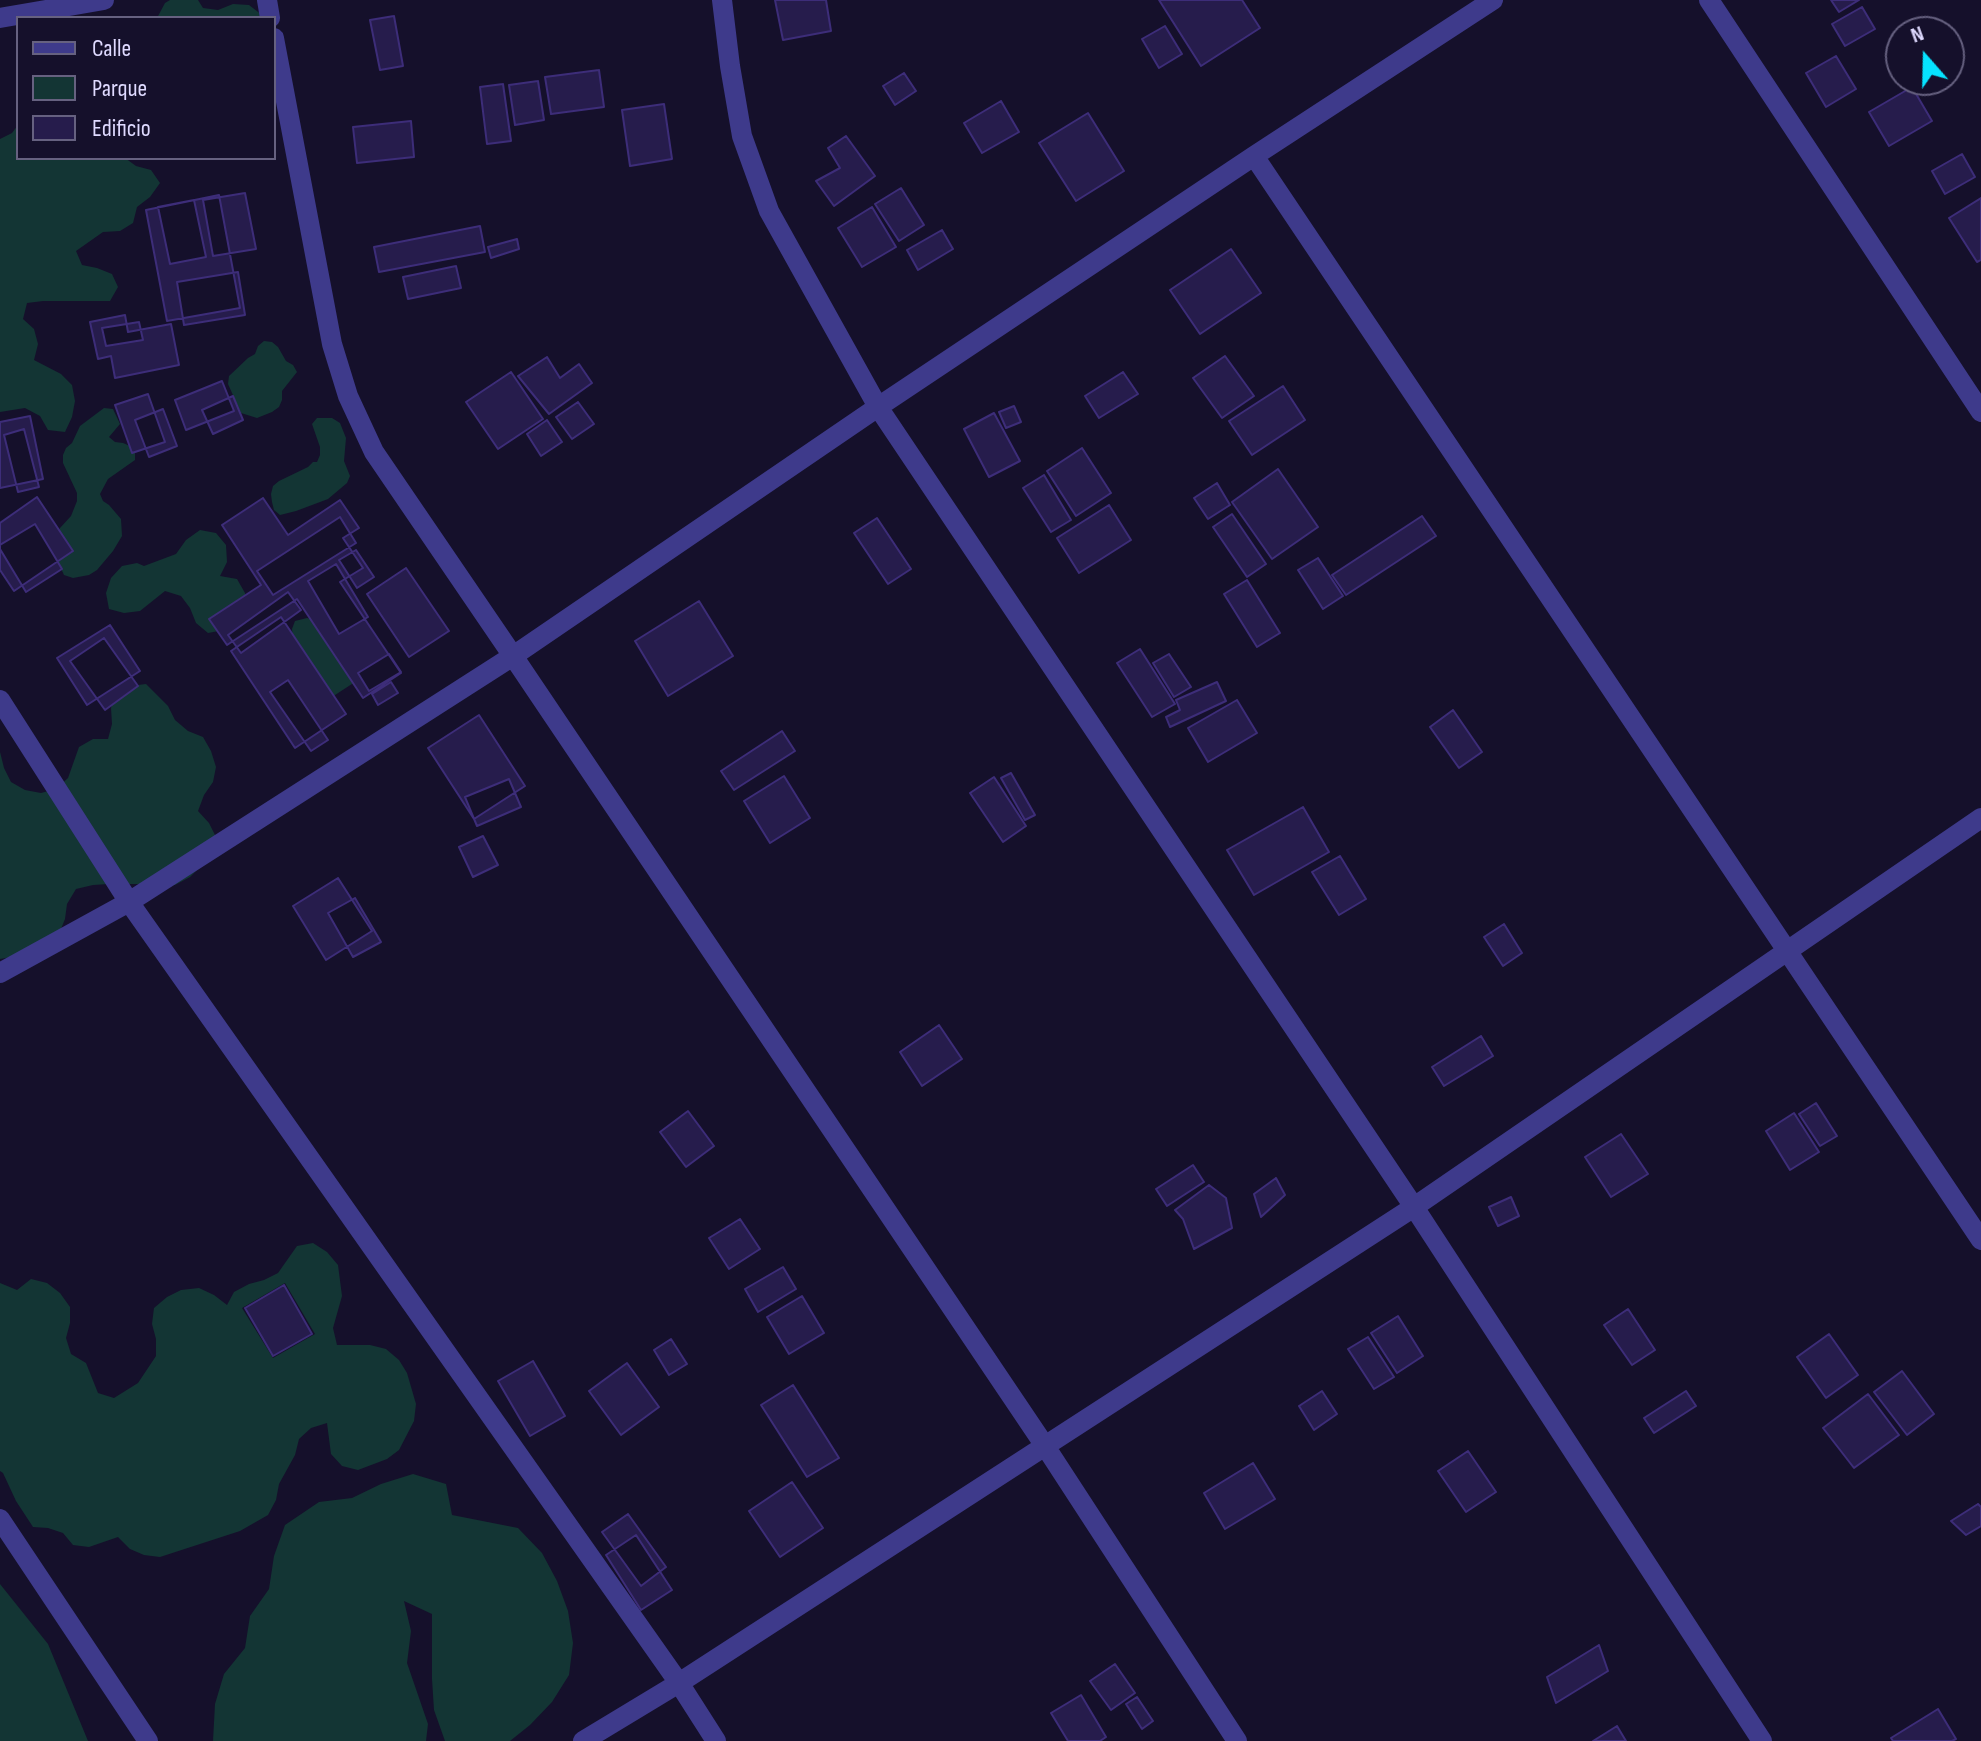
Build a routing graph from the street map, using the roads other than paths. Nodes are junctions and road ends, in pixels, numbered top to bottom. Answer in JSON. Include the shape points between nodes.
{"nodes":[{"id":1,"x":104,"y":0,"type":"edge"},
{"id":2,"x":722,"y":0,"type":"edge"},
{"id":3,"x":1493,"y":0,"type":"edge"},
{"id":4,"x":1709,"y":0,"type":"edge"},
{"id":5,"x":0,"y":18,"type":"edge"},
{"id":6,"x":276,"y":49,"type":"edge"},
{"id":7,"x":1254,"y":156,"type":"junction"},
{"id":8,"x":878,"y":407,"type":"junction"},
{"id":9,"x":1981,"y":412,"type":"edge"},
{"id":10,"x":513,"y":656,"type":"junction"},
{"id":11,"x":0,"y":700,"type":"edge"},
{"id":12,"x":1981,"y":818,"type":"edge"},
{"id":13,"x":129,"y":902,"type":"junction"},
{"id":14,"x":1788,"y":951,"type":"junction"},
{"id":15,"x":0,"y":973,"type":"edge"},
{"id":16,"x":1414,"y":1207,"type":"junction"},
{"id":17,"x":1981,"y":1240,"type":"edge"},
{"id":18,"x":1045,"y":1446,"type":"junction"},
{"id":19,"x":0,"y":1519,"type":"edge"},
{"id":20,"x":679,"y":1683,"type":"junction"},
{"id":21,"x":148,"y":1741,"type":"edge"},
{"id":22,"x":583,"y":1741,"type":"edge"},
{"id":23,"x":716,"y":1741,"type":"edge"},
{"id":24,"x":1237,"y":1741,"type":"edge"},
{"id":25,"x":1762,"y":1741,"type":"edge"}],
"edges":[{"from":1,"to":5,"type":"street"},
{"from":2,"to":8,"type":"street","via":[[742,136],[769,211]]},
{"from":3,"to":7,"type":"street"},
{"from":4,"to":9,"type":"street"},
{"from":6,"to":10,"type":"street","via":[[332,344],[348,396],[374,452]]},
{"from":7,"to":8,"type":"street"},
{"from":7,"to":14,"type":"street"},
{"from":8,"to":10,"type":"street"},
{"from":8,"to":16,"type":"street"},
{"from":10,"to":13,"type":"street"},
{"from":10,"to":18,"type":"street"},
{"from":11,"to":13,"type":"street"},
{"from":12,"to":14,"type":"street"},
{"from":13,"to":15,"type":"street"},
{"from":13,"to":20,"type":"street"},
{"from":14,"to":16,"type":"street"},
{"from":14,"to":17,"type":"street"},
{"from":16,"to":18,"type":"street"},
{"from":16,"to":25,"type":"street"},
{"from":18,"to":20,"type":"street"},
{"from":18,"to":24,"type":"street"},
{"from":19,"to":21,"type":"street"},
{"from":20,"to":22,"type":"street"},
{"from":20,"to":23,"type":"street"}]}
